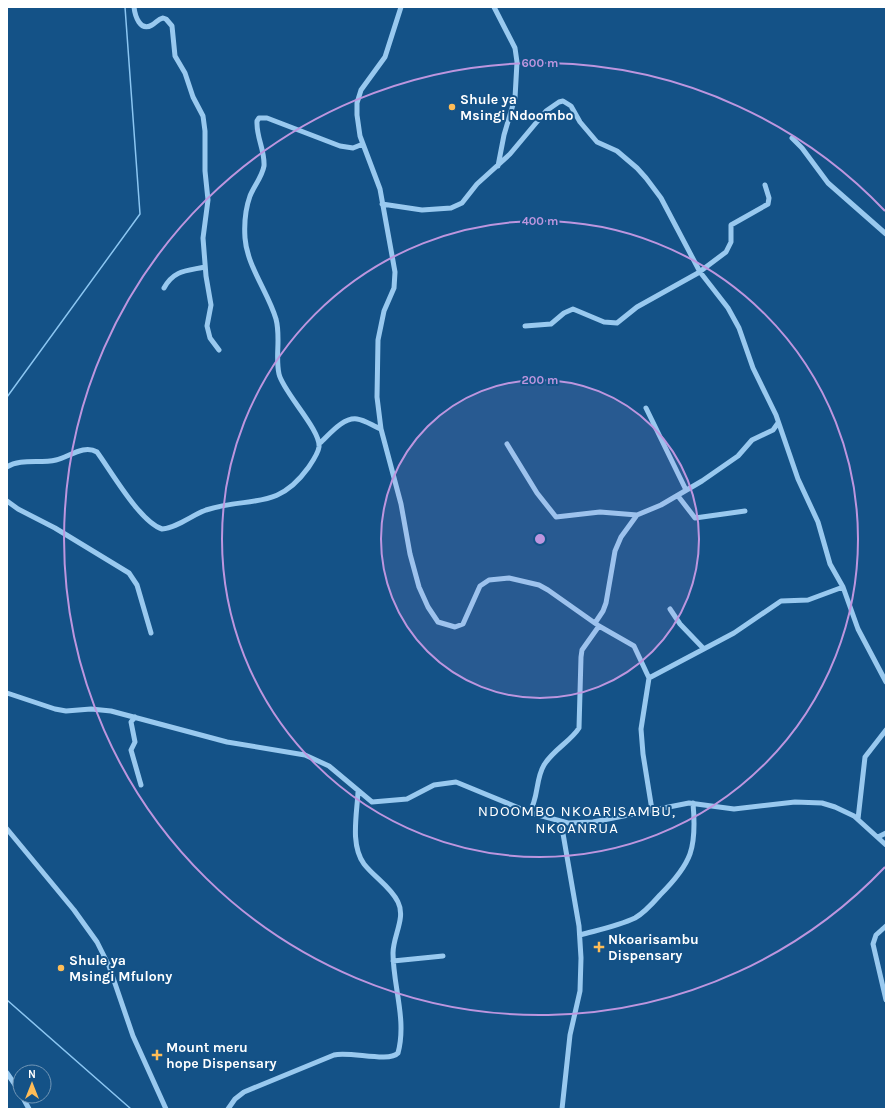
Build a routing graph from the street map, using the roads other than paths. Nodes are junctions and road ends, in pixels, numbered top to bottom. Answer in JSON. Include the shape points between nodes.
{"nodes":[{"id":1,"x":134,"y":7,"type":"edge"},
{"id":2,"x":401,"y":7,"type":"edge"},
{"id":3,"x":494,"y":7,"type":"edge"},
{"id":4,"x":792,"y":138,"type":"dead end"},
{"id":5,"x":363,"y":144,"type":"junction"},
{"id":6,"x":498,"y":166,"type":"junction"},
{"id":7,"x":765,"y":185,"type":"dead end"},
{"id":8,"x":382,"y":204,"type":"junction"},
{"id":9,"x":886,"y":234,"type":"edge"},
{"id":10,"x":205,"y":267,"type":"junction"},
{"id":11,"x":700,"y":272,"type":"junction"},
{"id":12,"x":164,"y":288,"type":"dead end"},
{"id":13,"x":525,"y":326,"type":"dead end"},
{"id":14,"x":219,"y":350,"type":"dead end"},
{"id":15,"x":646,"y":408,"type":"dead end"},
{"id":16,"x":778,"y":423,"type":"junction"},
{"id":17,"x":381,"y":429,"type":"junction"},
{"id":18,"x":320,"y":443,"type":"junction"},
{"id":19,"x":507,"y":444,"type":"dead end"},
{"id":20,"x":7,"y":467,"type":"edge"},
{"id":21,"x":686,"y":490,"type":"junction"},
{"id":22,"x":678,"y":496,"type":"junction"},
{"id":23,"x":7,"y":501,"type":"edge"},
{"id":24,"x":745,"y":511,"type":"dead end"},
{"id":25,"x":637,"y":515,"type":"junction"},
{"id":26,"x":843,"y":587,"type":"junction"},
{"id":27,"x":670,"y":609,"type":"dead end"},
{"id":28,"x":597,"y":624,"type":"junction"},
{"id":29,"x":151,"y":632,"type":"dead end"},
{"id":30,"x":703,"y":648,"type":"junction"},
{"id":31,"x":649,"y":678,"type":"junction"},
{"id":32,"x":886,"y":682,"type":"edge"},
{"id":33,"x":7,"y":693,"type":"edge"},
{"id":34,"x":135,"y":717,"type":"junction"},
{"id":35,"x":886,"y":730,"type":"edge"},
{"id":36,"x":141,"y":785,"type":"dead end"},
{"id":37,"x":358,"y":792,"type":"junction"},
{"id":38,"x":693,"y":803,"type":"junction"},
{"id":39,"x":652,"y":810,"type":"junction"},
{"id":40,"x":530,"y":813,"type":"junction"},
{"id":41,"x":858,"y":819,"type":"junction"},
{"id":42,"x":561,"y":822,"type":"junction"},
{"id":43,"x":7,"y":829,"type":"edge"},
{"id":44,"x":886,"y":833,"type":"edge"},
{"id":45,"x":878,"y":837,"type":"junction"},
{"id":46,"x":886,"y":845,"type":"edge"},
{"id":47,"x":886,"y":926,"type":"edge"},
{"id":48,"x":580,"y":935,"type":"junction"},
{"id":49,"x":443,"y":956,"type":"dead end"},
{"id":50,"x":393,"y":961,"type":"junction"},
{"id":51,"x":886,"y":1000,"type":"edge"},
{"id":52,"x":166,"y":1109,"type":"edge"},
{"id":53,"x":228,"y":1109,"type":"edge"},
{"id":54,"x":562,"y":1109,"type":"edge"}],
"edges":[{"from":1,"to":10,"type":"street","via":[[136,17],[146,27],[163,18],[172,26],[175,56],[202,111],[208,200],[203,228]]},
{"from":2,"to":5,"type":"street","via":[[385,57],[361,90],[357,103],[357,120]]},
{"from":3,"to":6,"type":"street","via":[[515,48],[517,62],[515,98]]},
{"from":4,"to":9,"type":"street","via":[[828,183]]},
{"from":5,"to":8,"type":"street","via":[[378,184]]},
{"from":5,"to":18,"type":"street","via":[[353,148],[340,146],[267,118],[259,118],[257,121],[264,166],[250,196],[245,240],[252,264],[276,320],[281,380]]},
{"from":6,"to":8,"type":"street","via":[[477,184],[458,206],[422,210]]},
{"from":6,"to":11,"type":"street","via":[[553,104],[568,103],[597,142],[619,153],[646,178],[661,198]]},
{"from":7,"to":11,"type":"street","via":[[768,204],[731,225],[731,242],[728,250]]},
{"from":8,"to":17,"type":"street","via":[[393,253],[395,280],[381,321],[378,340],[377,397]]},
{"from":10,"to":12,"type":"street","via":[[173,276]]},
{"from":10,"to":14,"type":"street","via":[[210,305],[208,333]]},
{"from":11,"to":13,"type":"street","via":[[637,308],[617,323],[604,322],[573,310],[564,313],[551,324]]},
{"from":11,"to":16,"type":"street","via":[[740,328],[753,368]]},
{"from":15,"to":21,"type":"street"},
{"from":16,"to":21,"type":"street","via":[[773,430],[752,440],[738,456]]},
{"from":16,"to":26,"type":"street","via":[[798,479],[818,522],[827,556]]},
{"from":17,"to":18,"type":"street","via":[[360,420],[350,419]]},
{"from":17,"to":28,"type":"street","via":[[419,587],[438,622],[455,628],[463,624],[480,586],[489,580],[500,578],[539,585]]},
{"from":18,"to":20,"type":"street","via":[[317,454],[306,472],[292,487],[278,496],[208,510],[166,528],[152,524],[93,450],[83,450],[55,460],[18,463]]},
{"from":19,"to":25,"type":"street","via":[[537,493],[556,517],[600,512]]},
{"from":21,"to":22,"type":"street"},
{"from":22,"to":24,"type":"street","via":[[695,518]]},
{"from":22,"to":25,"type":"street"},
{"from":23,"to":29,"type":"street","via":[[129,574],[138,585]]},
{"from":25,"to":28,"type":"street","via":[[621,537],[615,551],[606,603]]},
{"from":26,"to":30,"type":"street","via":[[808,600],[781,601],[734,632]]},
{"from":26,"to":32,"type":"street","via":[[858,629]]},
{"from":27,"to":30,"type":"street","via":[[680,624]]},
{"from":28,"to":31,"type":"street","via":[[634,646]]},
{"from":28,"to":40,"type":"street","via":[[582,650],[579,728],[545,764]]},
{"from":30,"to":31,"type":"street"},
{"from":31,"to":39,"type":"street","via":[[641,729]]},
{"from":33,"to":34,"type":"street","via":[[61,711],[95,709]]},
{"from":34,"to":36,"type":"street","via":[[131,722],[135,742],[131,750]]},
{"from":34,"to":37,"type":"street","via":[[227,742],[305,755],[329,766]]},
{"from":35,"to":41,"type":"street","via":[[865,757]]},
{"from":37,"to":40,"type":"street","via":[[372,802],[390,802],[407,799],[434,785],[456,782]]},
{"from":37,"to":50,"type":"street","via":[[356,839],[359,855],[364,864],[393,894],[400,908]]},
{"from":38,"to":39,"type":"street"},
{"from":38,"to":41,"type":"street","via":[[734,809],[795,802],[822,804],[845,811]]},
{"from":38,"to":48,"type":"street","via":[[693,847],[680,874],[636,917]]},
{"from":39,"to":42,"type":"street","via":[[593,822]]},
{"from":40,"to":42,"type":"street"},
{"from":41,"to":45,"type":"street"},
{"from":42,"to":48,"type":"street"},
{"from":43,"to":52,"type":"street","via":[[97,942],[109,966],[133,1036]]},
{"from":44,"to":45,"type":"street"},
{"from":45,"to":46,"type":"street"},
{"from":47,"to":51,"type":"street","via":[[876,935],[873,944]]},
{"from":48,"to":54,"type":"street","via":[[580,991],[570,1035]]},
{"from":49,"to":50,"type":"street"},
{"from":50,"to":53,"type":"street","via":[[400,1024],[396,1056],[346,1053],[334,1055],[244,1092]]}]}
